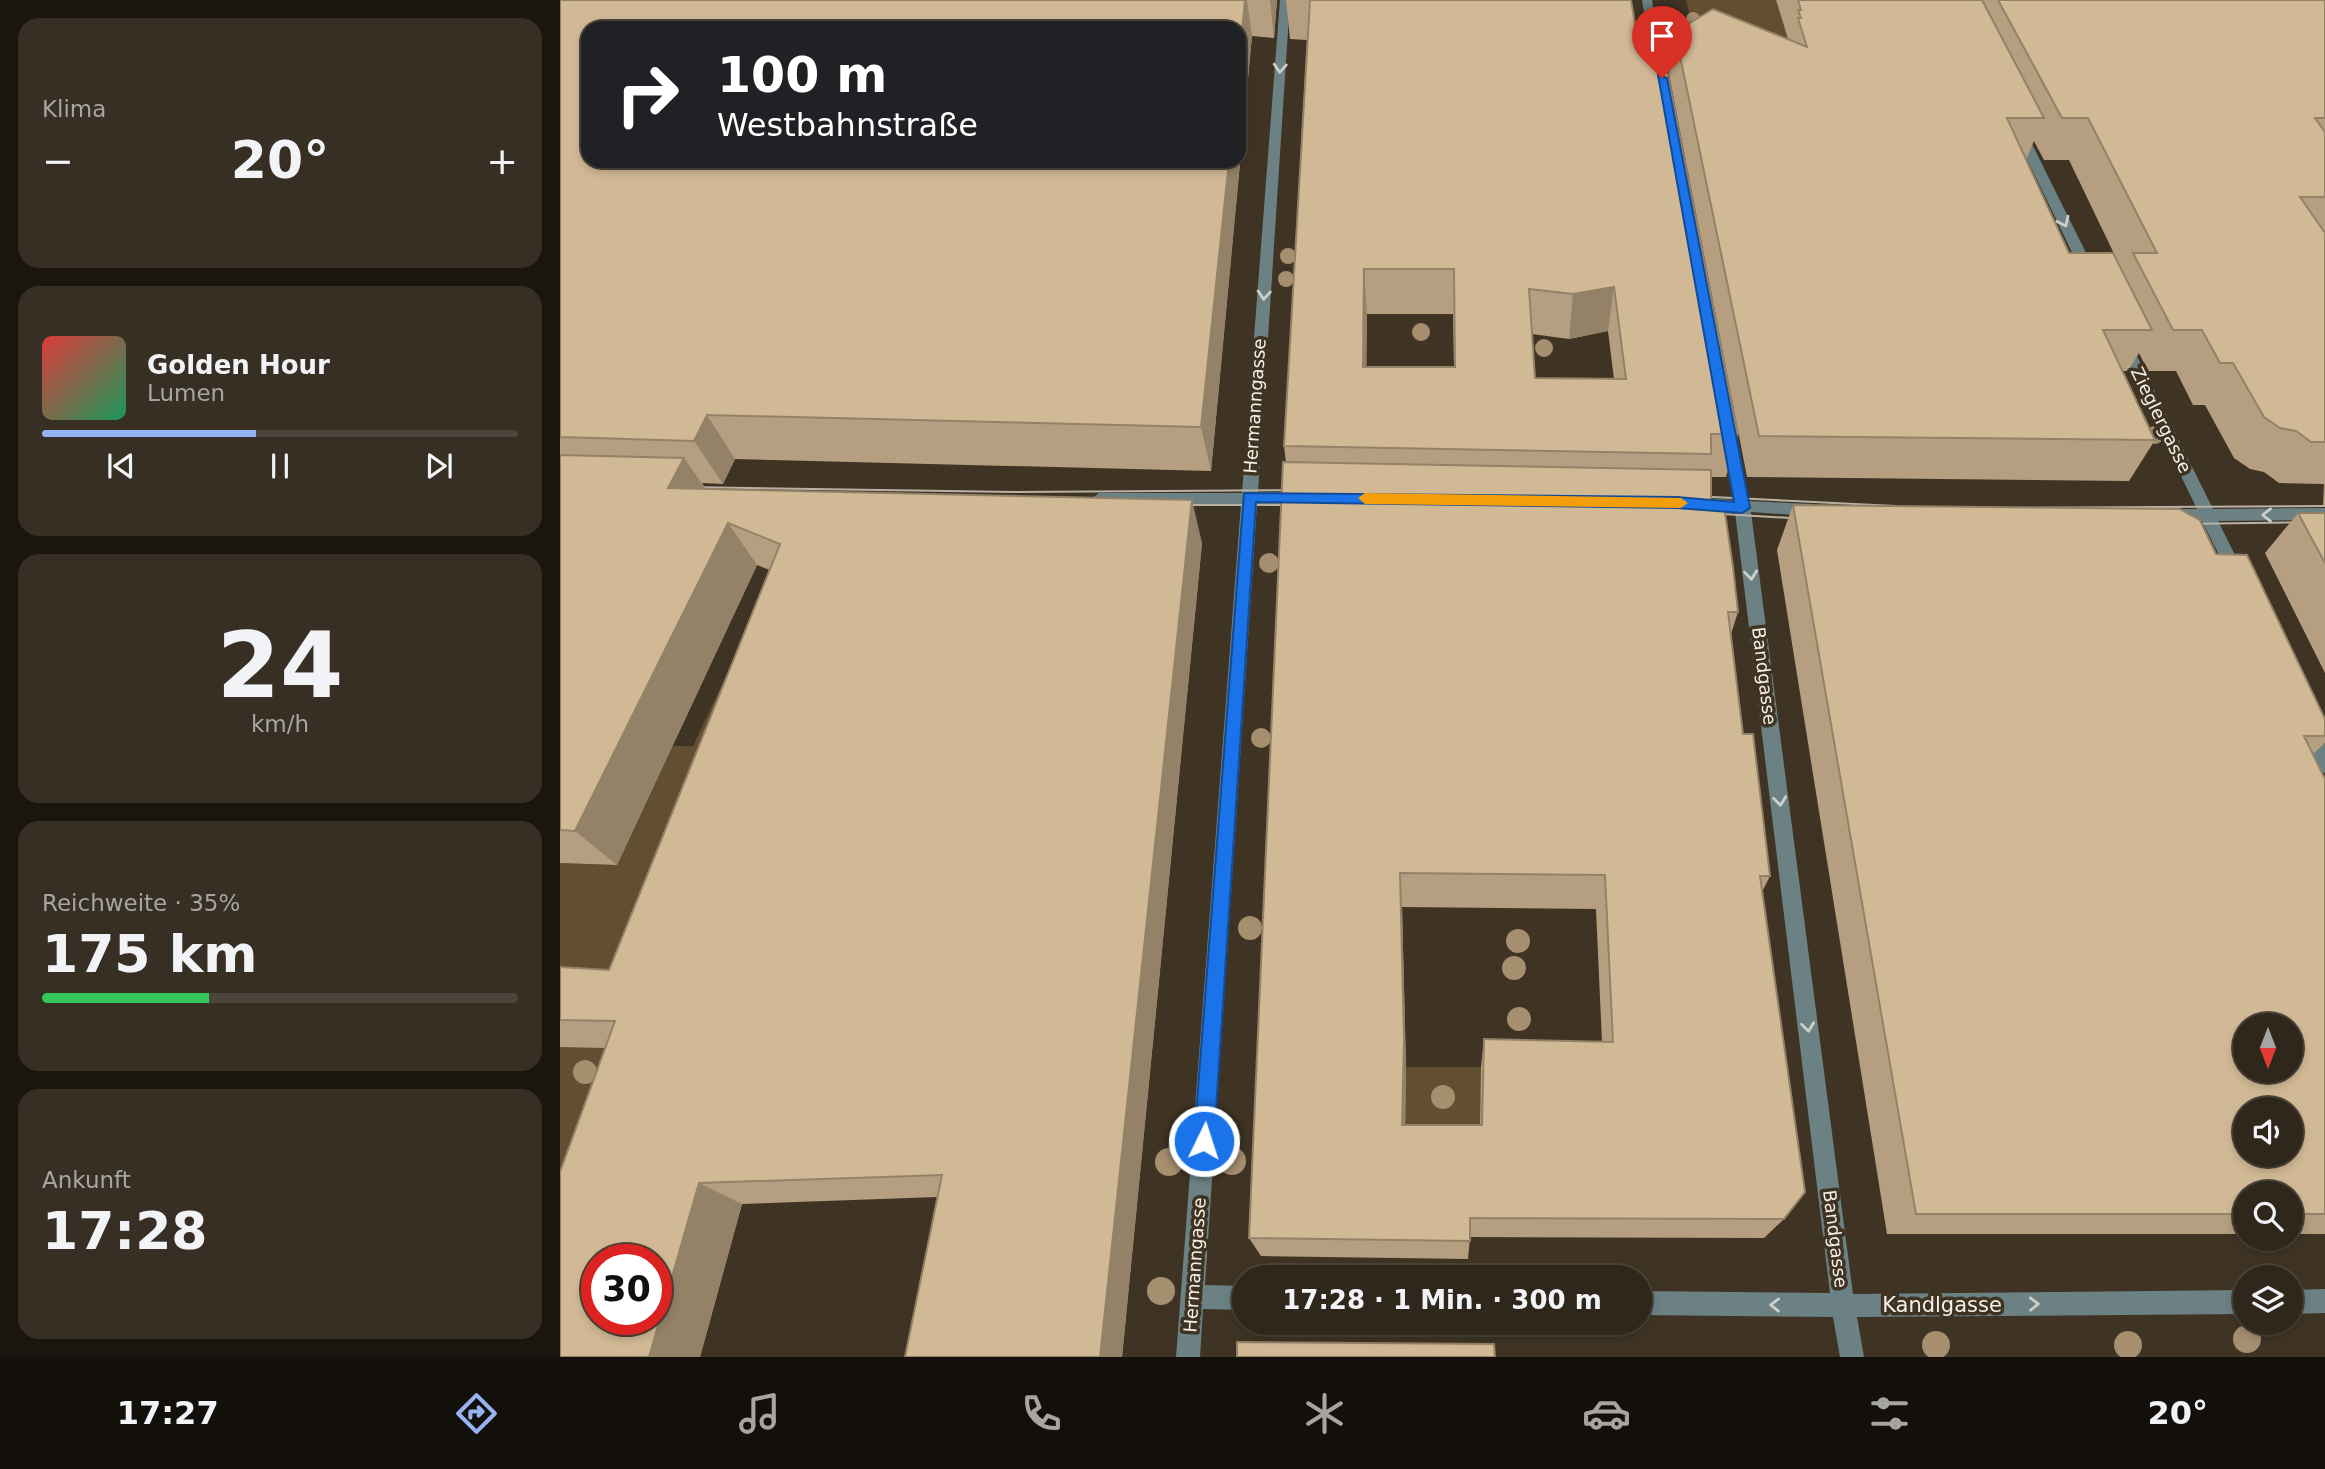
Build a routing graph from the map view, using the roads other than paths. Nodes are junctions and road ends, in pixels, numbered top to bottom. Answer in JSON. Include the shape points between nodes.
{"nodes":[{"id":1,"x":1285,"y":0,"type":"edge"},
{"id":2,"x":1647,"y":0,"type":"edge"},
{"id":3,"x":1662,"y":78,"type":"edge"},
{"id":4,"x":2016,"y":123,"type":"edge"},
{"id":5,"x":2096,"y":287,"type":"edge"},
{"id":6,"x":2113,"y":323,"type":"edge"},
{"id":7,"x":1725,"y":413,"type":"edge"},
{"id":8,"x":1249,"y":497,"type":"junction"},
{"id":9,"x":1318,"y":498,"type":"edge"},
{"id":10,"x":1084,"y":499,"type":"edge"},
{"id":11,"x":1677,"y":503,"type":"edge"},
{"id":12,"x":1742,"y":508,"type":"junction"},
{"id":13,"x":1822,"y":511,"type":"edge"},
{"id":14,"x":2325,"y":514,"type":"edge"},
{"id":15,"x":2148,"y":515,"type":"edge"},
{"id":16,"x":2208,"y":515,"type":"junction"},
{"id":17,"x":2247,"y":596,"type":"edge"},
{"id":18,"x":2303,"y":717,"type":"edge"},
{"id":19,"x":2325,"y":765,"type":"edge"},
{"id":20,"x":1193,"y":1297,"type":"junction"},
{"id":21,"x":1232,"y":1298,"type":"edge"},
{"id":22,"x":2325,"y":1301,"type":"edge"},
{"id":23,"x":2233,"y":1302,"type":"edge"},
{"id":24,"x":2303,"y":1302,"type":"edge"},
{"id":25,"x":1652,"y":1303,"type":"edge"},
{"id":26,"x":1843,"y":1306,"type":"junction"},
{"id":27,"x":1188,"y":1357,"type":"edge"},
{"id":28,"x":1852,"y":1357,"type":"edge"}],
"edges":[{"from":1,"to":8,"type":"street","name":"Hermanngasse","one_way":true},
{"from":2,"to":3,"type":"street"},
{"from":4,"to":5,"type":"street","one_way":true},
{"from":6,"to":16,"type":"street","name":"Zieglergasse"},
{"from":7,"to":12,"type":"street","name":"Bandgasse"},
{"from":8,"to":9,"type":"street"},
{"from":8,"to":10,"type":"street"},
{"from":8,"to":20,"type":"street","name":"Hermanngasse"},
{"from":11,"to":12,"type":"street"},
{"from":12,"to":13,"type":"street"},
{"from":12,"to":26,"type":"street","name":"Bandgasse","one_way":true},
{"from":14,"to":16,"type":"street","one_way":true},
{"from":15,"to":16,"type":"street"},
{"from":16,"to":17,"type":"street","name":"Zieglergasse"},
{"from":18,"to":19,"type":"street"},
{"from":20,"to":21,"type":"street"},
{"from":20,"to":27,"type":"street","name":"Hermanngasse"},
{"from":22,"to":24,"type":"street"},
{"from":26,"to":23,"type":"street","name":"Kandlgasse","one_way":true},
{"from":26,"to":25,"type":"street","name":"Kandlgasse","one_way":true},
{"from":26,"to":28,"type":"street","name":"Bandgasse"}]}
